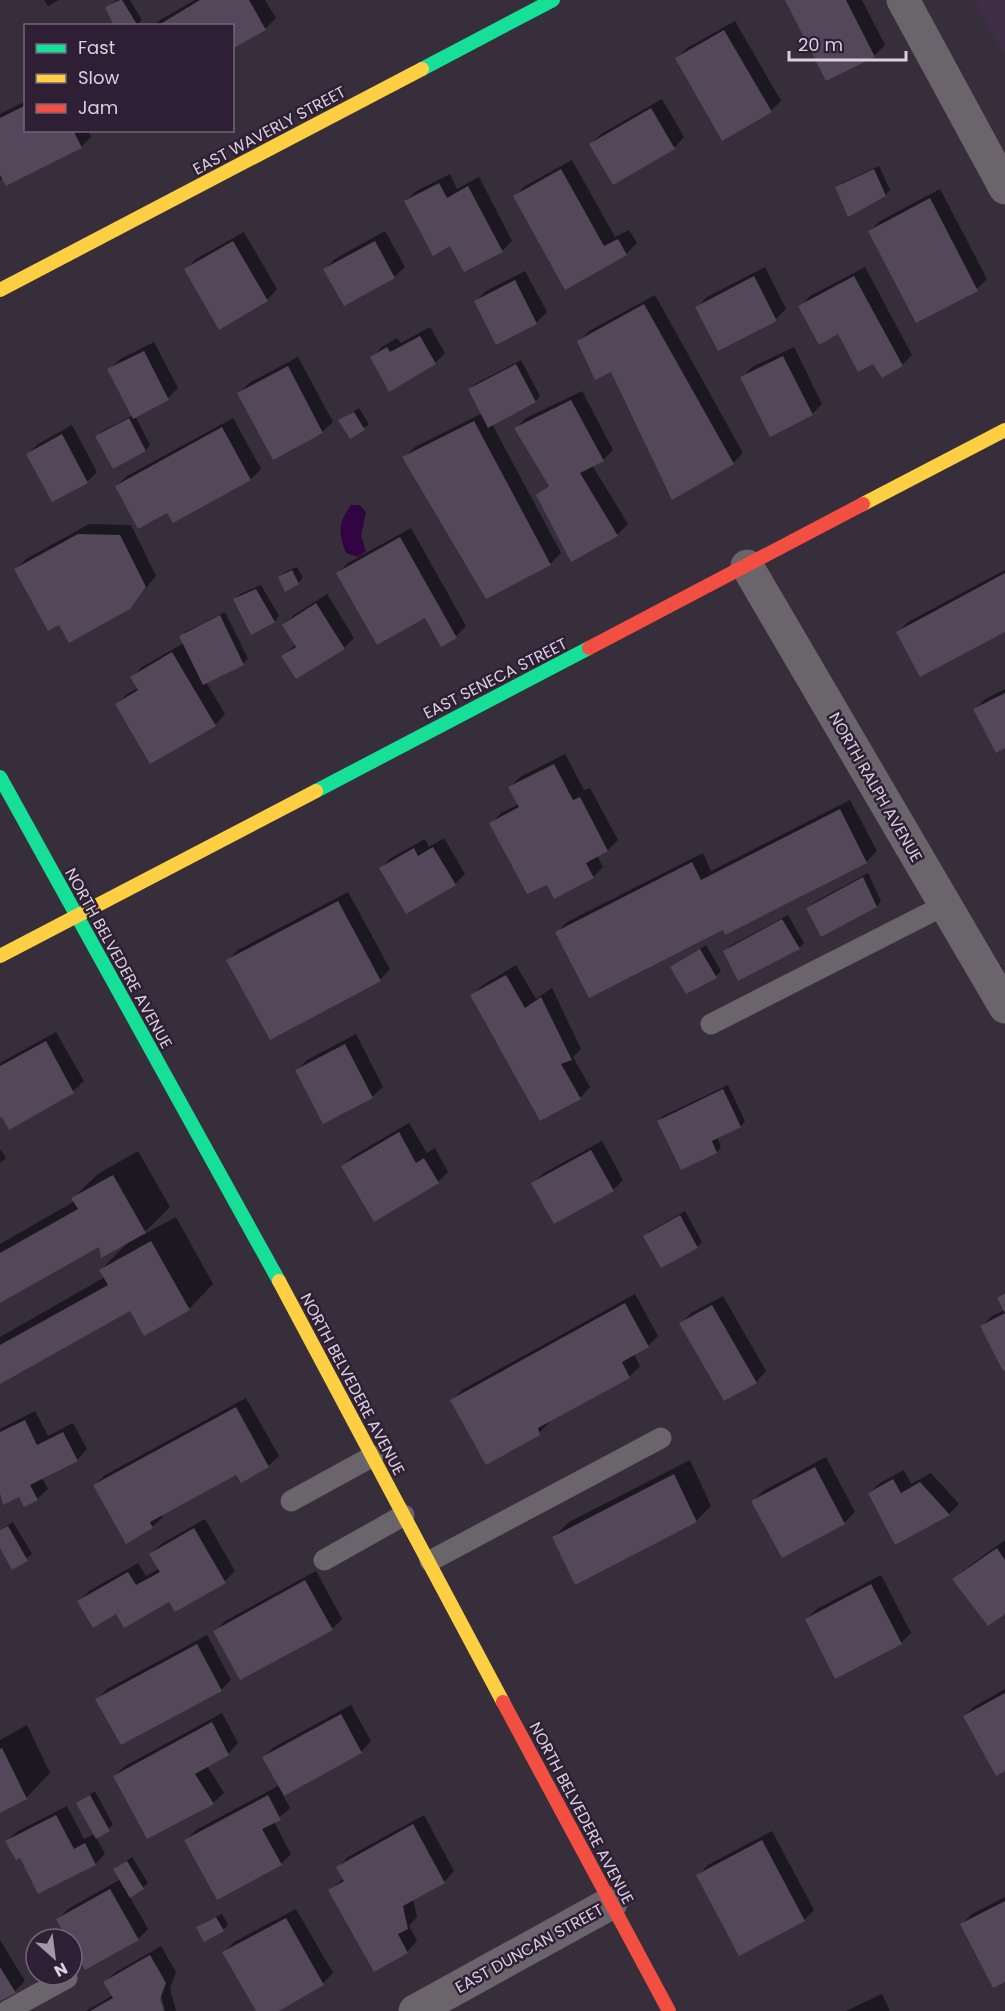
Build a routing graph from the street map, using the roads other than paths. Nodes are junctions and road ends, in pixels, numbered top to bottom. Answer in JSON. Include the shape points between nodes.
{"nodes":[{"id":1,"x":554,"y":0,"type":"edge"},
{"id":2,"x":903,"y":0,"type":"edge"},
{"id":3,"x":1005,"y":188,"type":"edge"},
{"id":4,"x":0,"y":290,"type":"edge"},
{"id":5,"x":1005,"y":430,"type":"edge"},
{"id":6,"x":747,"y":566,"type":"junction"},
{"id":7,"x":0,"y":777,"type":"edge"},
{"id":8,"x":945,"y":905,"type":"junction"},
{"id":9,"x":76,"y":915,"type":"junction"},
{"id":10,"x":0,"y":956,"type":"edge"},
{"id":11,"x":1005,"y":1007,"type":"edge"},
{"id":12,"x":711,"y":1024,"type":"dead end"},
{"id":13,"x":661,"y":1438,"type":"dead end"},
{"id":14,"x":373,"y":1456,"type":"junction"},
{"id":15,"x":291,"y":1501,"type":"dead end"},
{"id":16,"x":404,"y":1515,"type":"junction"},
{"id":17,"x":324,"y":1560,"type":"dead end"},
{"id":18,"x":430,"y":1561,"type":"junction"},
{"id":19,"x":611,"y":1903,"type":"junction"},
{"id":20,"x":51,"y":1987,"type":"edge"},
{"id":21,"x":420,"y":2010,"type":"edge"},
{"id":22,"x":7,"y":2011,"type":"edge"},
{"id":23,"x":669,"y":2011,"type":"edge"}],
"edges":[{"from":1,"to":4,"type":"street","name":"EAST WAVERLY STREET"},
{"from":2,"to":3,"type":"street"},
{"from":5,"to":6,"type":"street","name":"EAST SENECA STREET"},
{"from":6,"to":8,"type":"street","name":"NORTH RALPH AVENUE"},
{"from":6,"to":9,"type":"street","name":"EAST SENECA STREET"},
{"from":7,"to":9,"type":"street","name":"NORTH BELVEDERE AVENUE"},
{"from":8,"to":11,"type":"street","name":"NORTH RALPH AVENUE"},
{"from":8,"to":12,"type":"lane"},
{"from":9,"to":10,"type":"street","name":"EAST SENECA STREET"},
{"from":9,"to":14,"type":"street","name":"NORTH BELVEDERE AVENUE"},
{"from":13,"to":18,"type":"lane"},
{"from":14,"to":15,"type":"lane"},
{"from":14,"to":16,"type":"street","name":"NORTH BELVEDERE AVENUE"},
{"from":16,"to":17,"type":"lane"},
{"from":16,"to":18,"type":"street","name":"NORTH BELVEDERE AVENUE"},
{"from":18,"to":19,"type":"street","name":"NORTH BELVEDERE AVENUE"},
{"from":19,"to":21,"type":"street","name":"EAST DUNCAN STREET"},
{"from":19,"to":23,"type":"street","name":"NORTH BELVEDERE AVENUE"},
{"from":20,"to":22,"type":"lane"}]}
